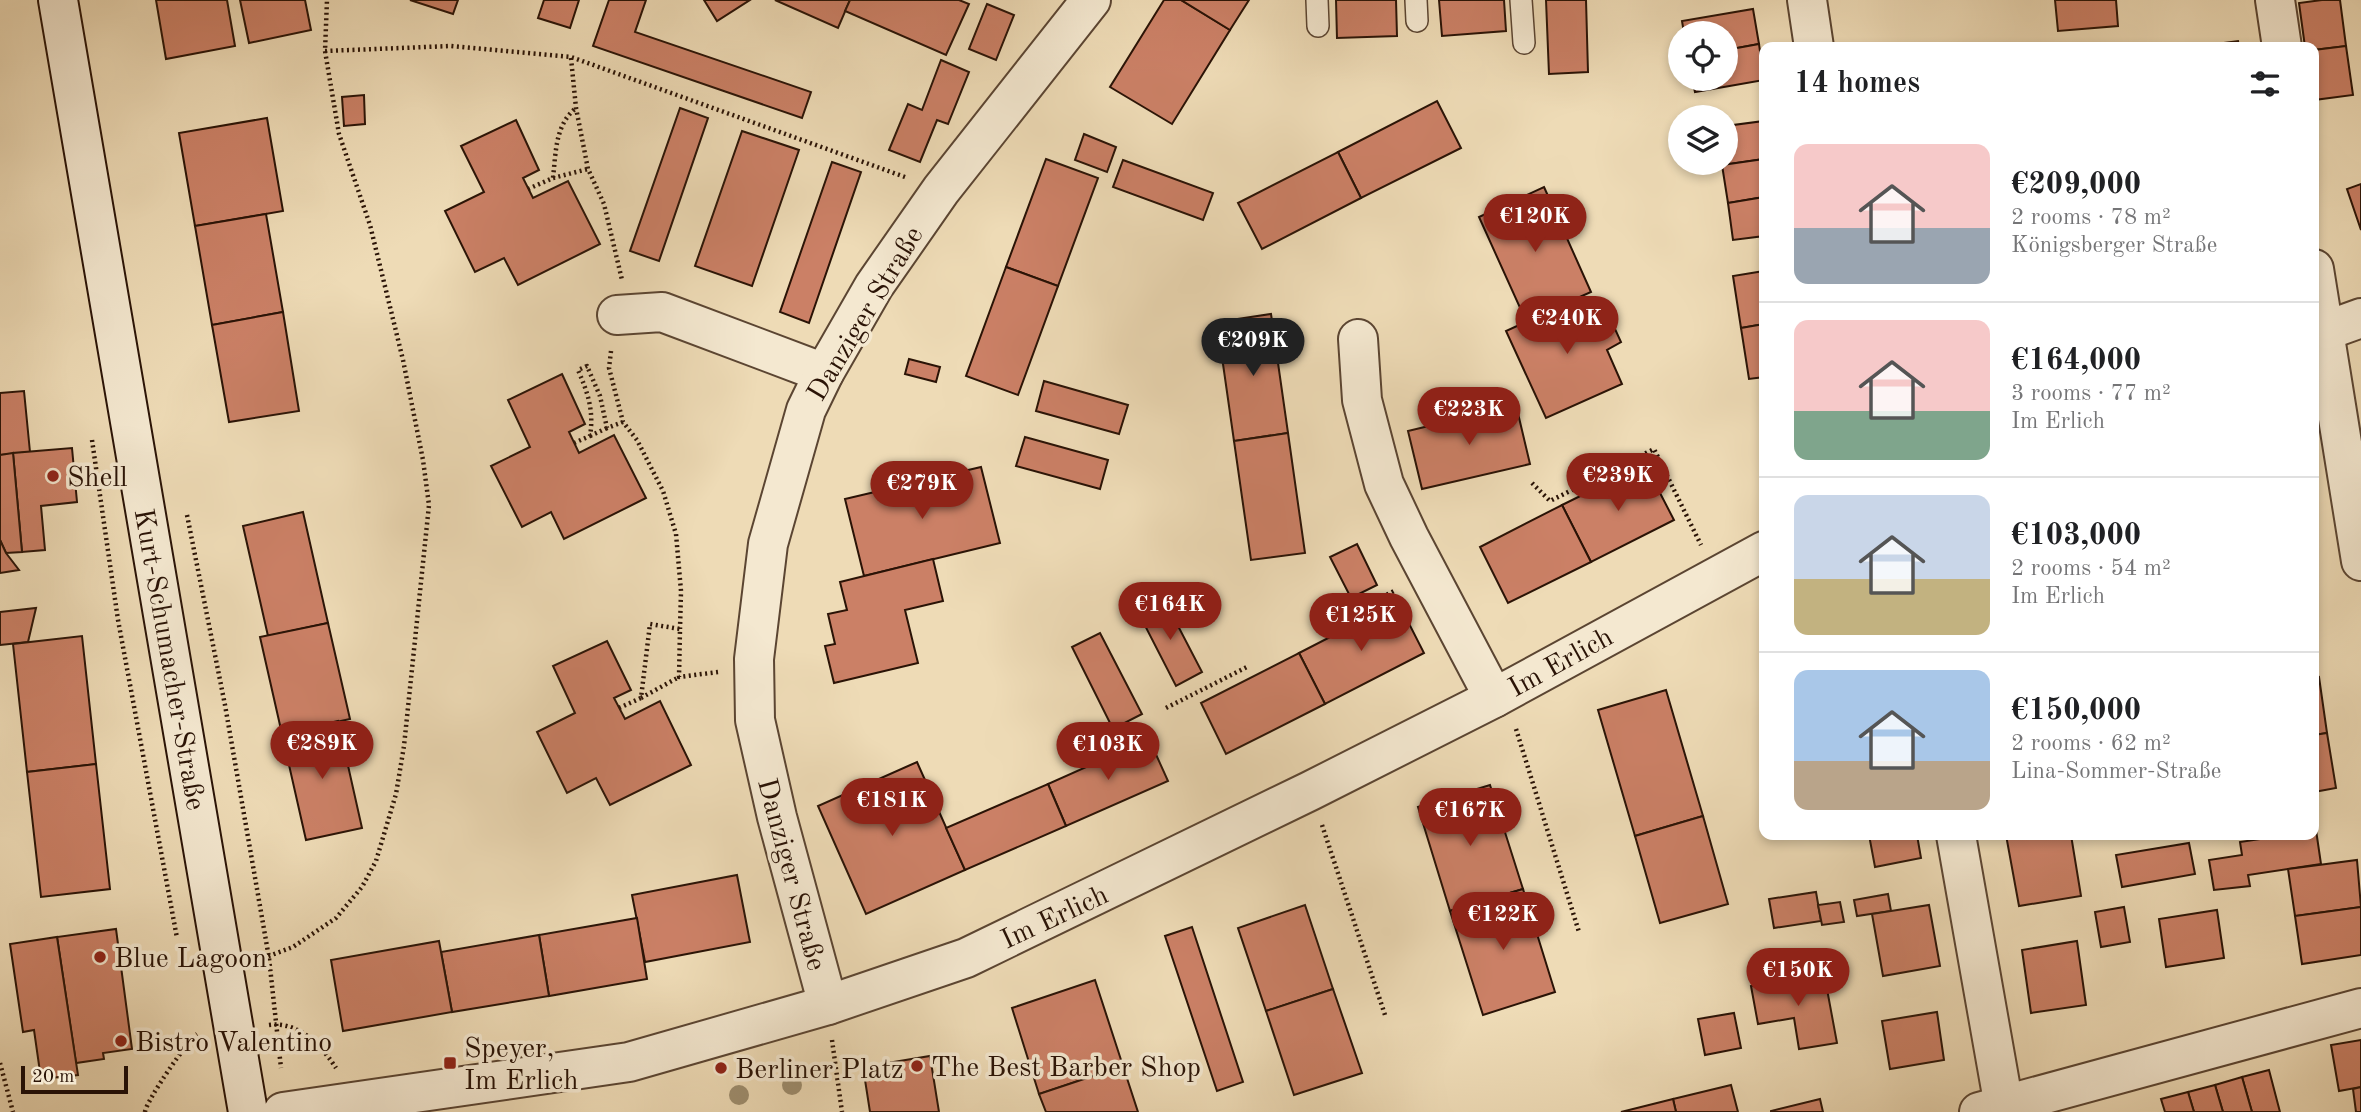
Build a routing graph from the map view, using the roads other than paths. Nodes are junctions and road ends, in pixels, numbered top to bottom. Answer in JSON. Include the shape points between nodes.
{"nodes":[{"id":1,"x":58,"y":0,"type":"edge"},
{"id":2,"x":1091,"y":0,"type":"edge"},
{"id":3,"x":1317,"y":0,"type":"edge"},
{"id":4,"x":1521,"y":0,"type":"edge"},
{"id":5,"x":1807,"y":0,"type":"edge"},
{"id":6,"x":2275,"y":0,"type":"edge"},
{"id":7,"x":1318,"y":26,"type":"dead end"},
{"id":8,"x":1813,"y":42,"type":"edge"},
{"id":9,"x":2281,"y":42,"type":"edge"},
{"id":10,"x":1524,"y":43,"type":"dead end"},
{"id":11,"x":617,"y":314,"type":"road end"},
{"id":12,"x":2361,"y":318,"type":"edge"},
{"id":13,"x":2319,"y":333,"type":"edge"},
{"id":14,"x":2319,"y":338,"type":"edge"},
{"id":15,"x":1358,"y":340,"type":"dead end"},
{"id":16,"x":824,"y":373,"type":"junction"},
{"id":17,"x":1759,"y":554,"type":"edge"},
{"id":18,"x":2361,"y":561,"type":"edge"},
{"id":19,"x":1499,"y":694,"type":"junction"},
{"id":20,"x":1957,"y":840,"type":"edge"},
{"id":21,"x":828,"y":1005,"type":"junction"},
{"id":22,"x":2361,"y":1008,"type":"edge"},
{"id":23,"x":1996,"y":1109,"type":"edge"},
{"id":24,"x":248,"y":1112,"type":"edge"},
{"id":25,"x":283,"y":1112,"type":"edge"}],
"edges":[{"from":1,"to":24,"type":"street","name":"Kurt-Schumacher-Straße"},
{"from":2,"to":16,"type":"street","name":"Danziger Straße","via":[[941,190],[874,286]]},
{"from":3,"to":7,"type":"lane"},
{"from":4,"to":10,"type":"lane"},
{"from":5,"to":8,"type":"street"},
{"from":6,"to":9,"type":"street"},
{"from":11,"to":16,"type":"street","via":[[662,312]]},
{"from":12,"to":13,"type":"street"},
{"from":14,"to":18,"type":"street"},
{"from":15,"to":19,"type":"street","via":[[1362,400],[1384,484],[1428,574]]},
{"from":16,"to":21,"type":"street","name":"Danziger Straße","via":[[806,410],[768,544],[754,667],[755,720]]},
{"from":17,"to":19,"type":"street","name":"Im Erlich"},
{"from":19,"to":21,"type":"street","name":"Im Erlich","via":[[966,958]]},
{"from":20,"to":23,"type":"street"},
{"from":21,"to":25,"type":"street","name":"Im Erlich","via":[[629,1062]]},
{"from":22,"to":23,"type":"street"}]}
